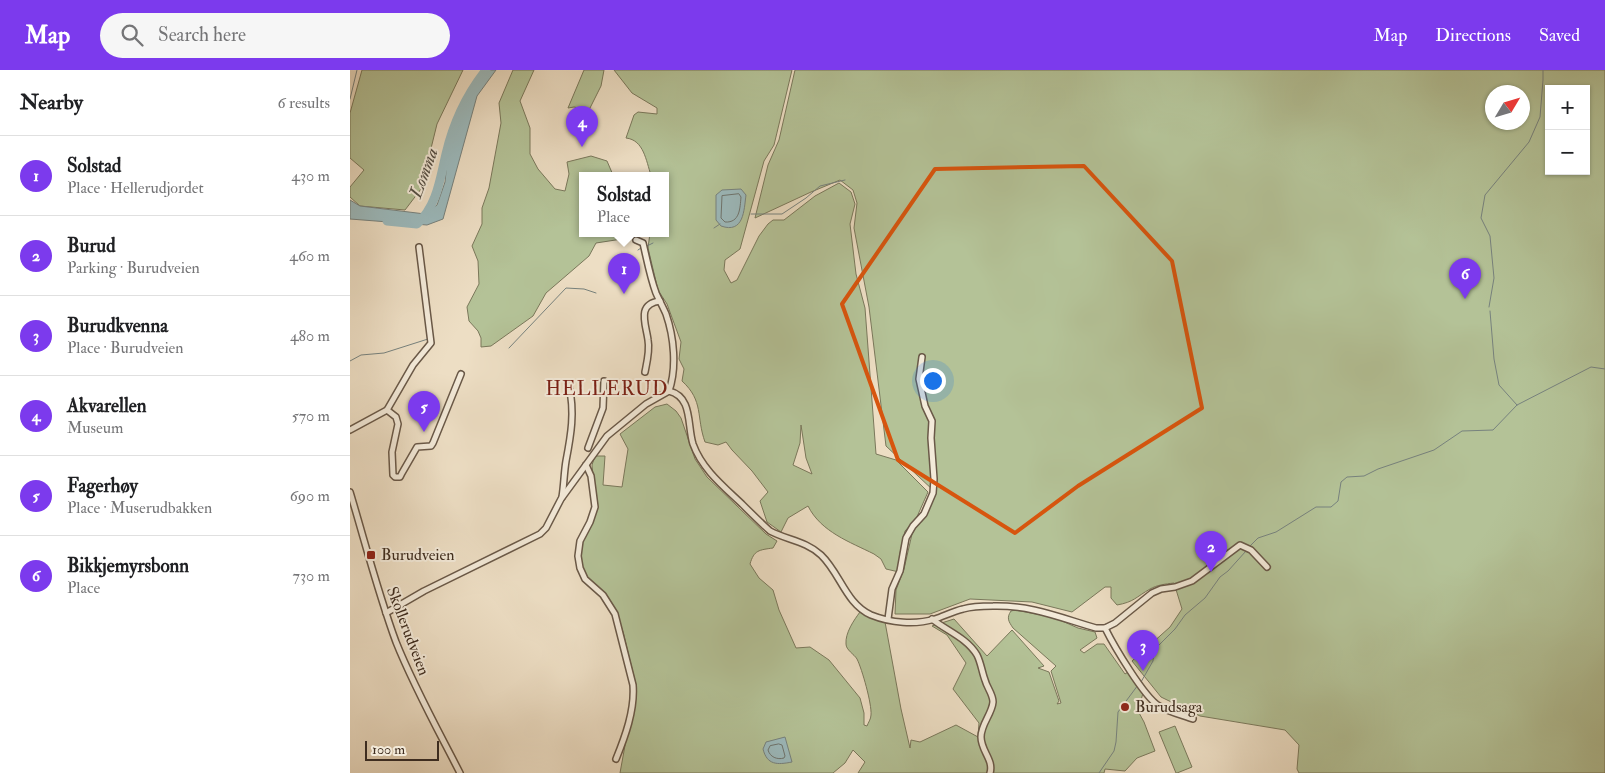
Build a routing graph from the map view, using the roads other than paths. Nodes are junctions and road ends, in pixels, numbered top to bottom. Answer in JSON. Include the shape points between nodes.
{"nodes":[{"id":1,"x":636,"y":240,"type":"dead end"},
{"id":2,"x":419,"y":247,"type":"dead end"},
{"id":3,"x":660,"y":301,"type":"junction"},
{"id":4,"x":922,"y":357,"type":"dead end"},
{"id":5,"x":645,"y":372,"type":"dead end"},
{"id":6,"x":461,"y":374,"type":"dead end"},
{"id":7,"x":604,"y":381,"type":"dead end"},
{"id":8,"x":569,"y":386,"type":"dead end"},
{"id":9,"x":669,"y":391,"type":"junction"},
{"id":10,"x":387,"y":410,"type":"junction"},
{"id":11,"x":350,"y":430,"type":"edge"},
{"id":12,"x":588,"y":448,"type":"dead end"},
{"id":13,"x":586,"y":466,"type":"junction"},
{"id":14,"x":350,"y":492,"type":"edge"},
{"id":15,"x":561,"y":499,"type":"junction"},
{"id":16,"x":1267,"y":568,"type":"dead end"},
{"id":17,"x":386,"y":613,"type":"junction"},
{"id":18,"x":888,"y":619,"type":"junction"},
{"id":19,"x":932,"y":620,"type":"junction"},
{"id":20,"x":1105,"y":628,"type":"junction"},
{"id":21,"x":1193,"y":718,"type":"dead end"},
{"id":22,"x":616,"y":759,"type":"dead end"},
{"id":23,"x":460,"y":773,"type":"edge"},
{"id":24,"x":990,"y":773,"type":"edge"}],
"edges":[{"from":1,"to":3,"type":"street","via":[[643,243]]},
{"from":2,"to":10,"type":"street","via":[[431,343],[413,365]]},
{"from":3,"to":5,"type":"street","via":[[645,311],[649,340]]},
{"from":3,"to":9,"type":"street","via":[[672,339],[673,370]]},
{"from":4,"to":18,"type":"street","via":[[919,380],[932,421],[933,493],[924,514],[908,532],[900,571],[892,589]]},
{"from":6,"to":10,"type":"street","via":[[434,443],[418,447],[400,477],[393,475],[392,464],[398,424],[396,417]]},
{"from":7,"to":12,"type":"street","via":[[602,408]]},
{"from":8,"to":15,"type":"street","via":[[572,427]]},
{"from":9,"to":13,"type":"street","via":[[646,404],[607,436]]},
{"from":9,"to":18,"type":"street","via":[[675,392],[686,405],[693,444],[717,480],[770,530],[819,553],[859,608],[873,616]]},
{"from":10,"to":11,"type":"street"},
{"from":13,"to":15,"type":"street"},
{"from":13,"to":22,"type":"street","via":[[591,476],[595,507],[580,541],[580,568],[585,579],[603,595],[615,614],[634,693],[627,729]]},
{"from":14,"to":17,"type":"street","name":"Skollerudveien"},
{"from":15,"to":17,"type":"street","via":[[540,534]]},
{"from":16,"to":20,"type":"street","via":[[1260,558],[1244,547],[1192,581],[1152,593]]},
{"from":17,"to":23,"type":"street","name":"Skollerudveien","via":[[405,664]]},
{"from":18,"to":19,"type":"street","via":[[909,622]]},
{"from":19,"to":20,"type":"street","via":[[964,609],[1022,607]]},
{"from":19,"to":24,"type":"street","via":[[963,639],[979,660],[993,698],[981,735],[981,745],[992,764]]},
{"from":20,"to":21,"type":"street","via":[[1117,651],[1150,697],[1160,707]]}]}
